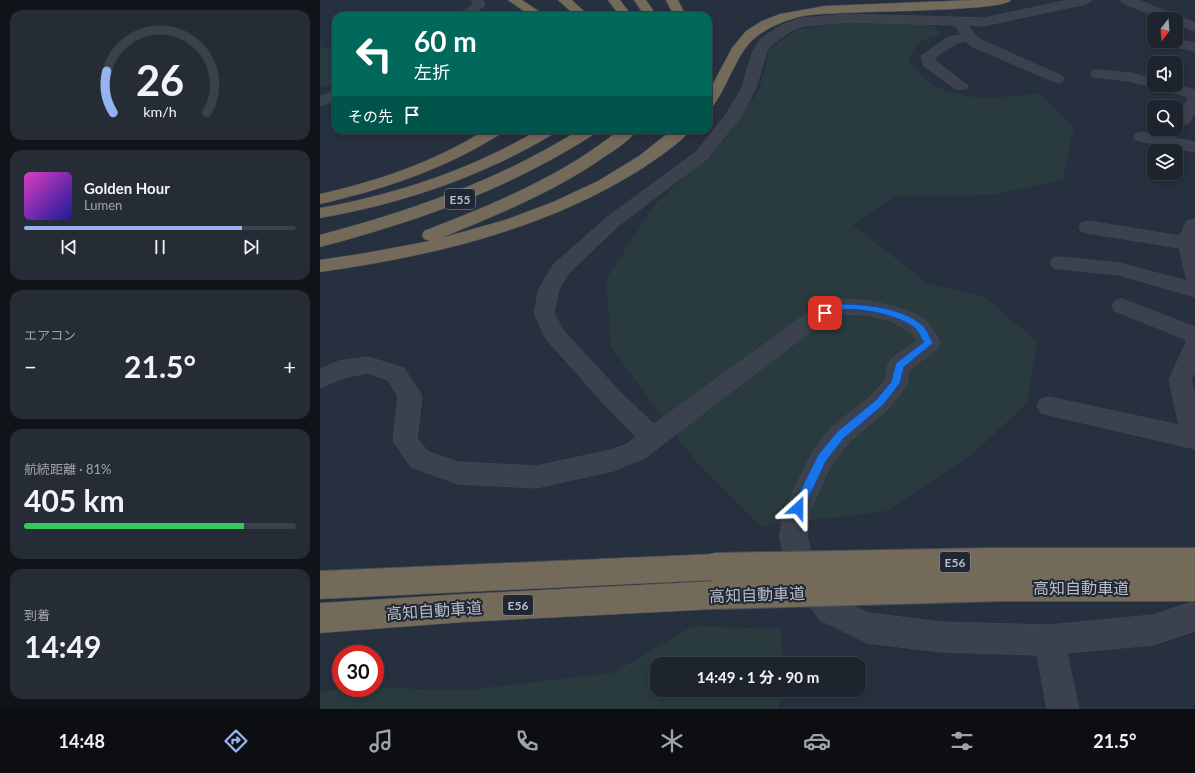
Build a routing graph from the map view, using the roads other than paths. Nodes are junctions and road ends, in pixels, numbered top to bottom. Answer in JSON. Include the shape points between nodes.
{"nodes":[{"id":1,"x":477,"y":0,"type":"edge"},
{"id":2,"x":514,"y":0,"type":"edge"},
{"id":3,"x":564,"y":0,"type":"edge"},
{"id":4,"x":614,"y":0,"type":"edge"},
{"id":5,"x":640,"y":0,"type":"edge"},
{"id":6,"x":672,"y":0,"type":"edge"},
{"id":7,"x":1002,"y":0,"type":"edge"},
{"id":8,"x":1086,"y":0,"type":"edge"},
{"id":9,"x":1127,"y":0,"type":"edge"},
{"id":10,"x":469,"y":12,"type":"edge"},
{"id":11,"x":534,"y":12,"type":"edge"},
{"id":12,"x":579,"y":12,"type":"edge"},
{"id":13,"x":623,"y":12,"type":"edge"},
{"id":14,"x":648,"y":12,"type":"edge"},
{"id":15,"x":678,"y":12,"type":"edge"},
{"id":16,"x":1157,"y":12,"type":"edge"},
{"id":17,"x":1183,"y":22,"type":"edge"},
{"id":18,"x":1195,"y":27,"type":"edge"},
{"id":19,"x":964,"y":30,"type":"junction"},
{"id":20,"x":1098,"y":74,"type":"dead end"},
{"id":21,"x":1057,"y":79,"type":"dead end"},
{"id":22,"x":1147,"y":82,"type":"edge"},
{"id":23,"x":961,"y":86,"type":"dead end"},
{"id":24,"x":1183,"y":91,"type":"edge"},
{"id":25,"x":1195,"y":94,"type":"edge"},
{"id":26,"x":332,"y":97,"type":"edge"},
{"id":27,"x":712,"y":97,"type":"edge"},
{"id":28,"x":1195,"y":99,"type":"edge"},
{"id":29,"x":320,"y":102,"type":"edge"},
{"id":30,"x":1183,"y":121,"type":"dead end"},
{"id":31,"x":490,"y":134,"type":"edge"},
{"id":32,"x":505,"y":134,"type":"edge"},
{"id":33,"x":542,"y":134,"type":"edge"},
{"id":34,"x":584,"y":134,"type":"edge"},
{"id":35,"x":624,"y":134,"type":"edge"},
{"id":36,"x":677,"y":134,"type":"edge"},
{"id":37,"x":1142,"y":136,"type":"dead end"},
{"id":38,"x":1195,"y":147,"type":"edge"},
{"id":39,"x":420,"y":170,"type":"junction"},
{"id":40,"x":320,"y":199,"type":"edge"},
{"id":41,"x":320,"y":213,"type":"edge"},
{"id":42,"x":1195,"y":225,"type":"edge"},
{"id":43,"x":1088,"y":227,"type":"dead end"},
{"id":44,"x":320,"y":241,"type":"edge"},
{"id":45,"x":1188,"y":243,"type":"junction"},
{"id":46,"x":1060,"y":263,"type":"dead end"},
{"id":47,"x":320,"y":265,"type":"edge"},
{"id":48,"x":1195,"y":278,"type":"edge"},
{"id":49,"x":1195,"y":290,"type":"edge"},
{"id":50,"x":1122,"y":306,"type":"dead end"},
{"id":51,"x":1195,"y":335,"type":"edge"},
{"id":52,"x":1195,"y":346,"type":"edge"},
{"id":53,"x":320,"y":378,"type":"edge"},
{"id":54,"x":1049,"y":406,"type":"dead end"},
{"id":55,"x":652,"y":438,"type":"junction"},
{"id":56,"x":1195,"y":439,"type":"edge"},
{"id":57,"x":1195,"y":562,"type":"edge"},
{"id":58,"x":716,"y":581,"type":"junction"},
{"id":59,"x":320,"y":585,"type":"edge"},
{"id":60,"x":1195,"y":587,"type":"edge"},
{"id":61,"x":1195,"y":616,"type":"edge"},
{"id":62,"x":320,"y":618,"type":"edge"},
{"id":63,"x":1049,"y":640,"type":"junction"},
{"id":64,"x":1063,"y":709,"type":"edge"}],
"edges":[{"from":1,"to":10,"type":"street","via":[[479,5]]},
{"from":2,"to":11,"type":"highway"},
{"from":3,"to":12,"type":"highway"},
{"from":4,"to":13,"type":"highway"},
{"from":5,"to":14,"type":"highway"},
{"from":6,"to":15,"type":"highway"},
{"from":7,"to":27,"type":"highway","via":[[936,6],[830,10],[775,21],[756,30],[742,42],[723,82]]},
{"from":8,"to":19,"type":"street"},
{"from":9,"to":16,"type":"street"},
{"from":17,"to":18,"type":"street"},
{"from":19,"to":21,"type":"street","via":[[976,43]]},
{"from":19,"to":23,"type":"street","via":[[928,56],[930,63]]},
{"from":19,"to":55,"type":"street","via":[[893,18],[847,18],[802,22],[786,28],[766,42],[759,53],[749,88],[732,118],[702,155],[612,222],[560,270],[549,289],[544,313],[554,334]]},
{"from":20,"to":22,"type":"street","via":[[1130,77]]},
{"from":24,"to":25,"type":"street"},
{"from":26,"to":29,"type":"street"},
{"from":28,"to":30,"type":"street"},
{"from":31,"to":39,"type":"highway"},
{"from":32,"to":39,"type":"highway"},
{"from":33,"to":41,"type":"highway","number":"E55","via":[[505,155],[430,186],[383,200]]},
{"from":34,"to":44,"type":"highway","number":"E55","via":[[521,172],[467,196],[416,214]]},
{"from":35,"to":47,"type":"highway","via":[[570,171],[495,208],[420,239]]},
{"from":36,"to":47,"type":"highway","via":[[626,172],[567,202],[524,220],[435,246]]},
{"from":37,"to":38,"type":"street"},
{"from":39,"to":40,"type":"highway"},
{"from":42,"to":45,"type":"street","via":[[1192,226]]},
{"from":43,"to":45,"type":"street"},
{"from":45,"to":48,"type":"street"},
{"from":46,"to":49,"type":"street","via":[[1119,269]]},
{"from":50,"to":51,"type":"street"},
{"from":52,"to":56,"type":"street","via":[[1180,380]]},
{"from":53,"to":55,"type":"street","via":[[339,370],[368,365],[396,374],[410,396],[405,441],[420,460],[458,473],[536,477],[613,460],[636,451]]},
{"from":54,"to":56,"type":"street"},
{"from":55,"to":63,"type":"street","via":[[812,319],[838,307],[867,308],[896,315],[919,327],[929,343],[899,365],[896,383],[880,402],[840,435],[822,458],[798,508],[793,536],[804,576],[830,610],[867,628],[941,637]]},
{"from":57,"to":58,"type":"highway","name":"高知自動車道","number":"E56","bridge":true,"via":[[992,562]]},
{"from":58,"to":59,"type":"highway","name":"高知自動車道","number":"E56"},
{"from":58,"to":60,"type":"highway","name":"高知自動車道","number":"E56","bridge":true,"via":[[1004,587]]},
{"from":58,"to":62,"type":"highway","name":"高知自動車道","number":"E56","via":[[464,608]]},
{"from":61,"to":63,"type":"street","via":[[1153,630]]},
{"from":63,"to":64,"type":"street"}]}
